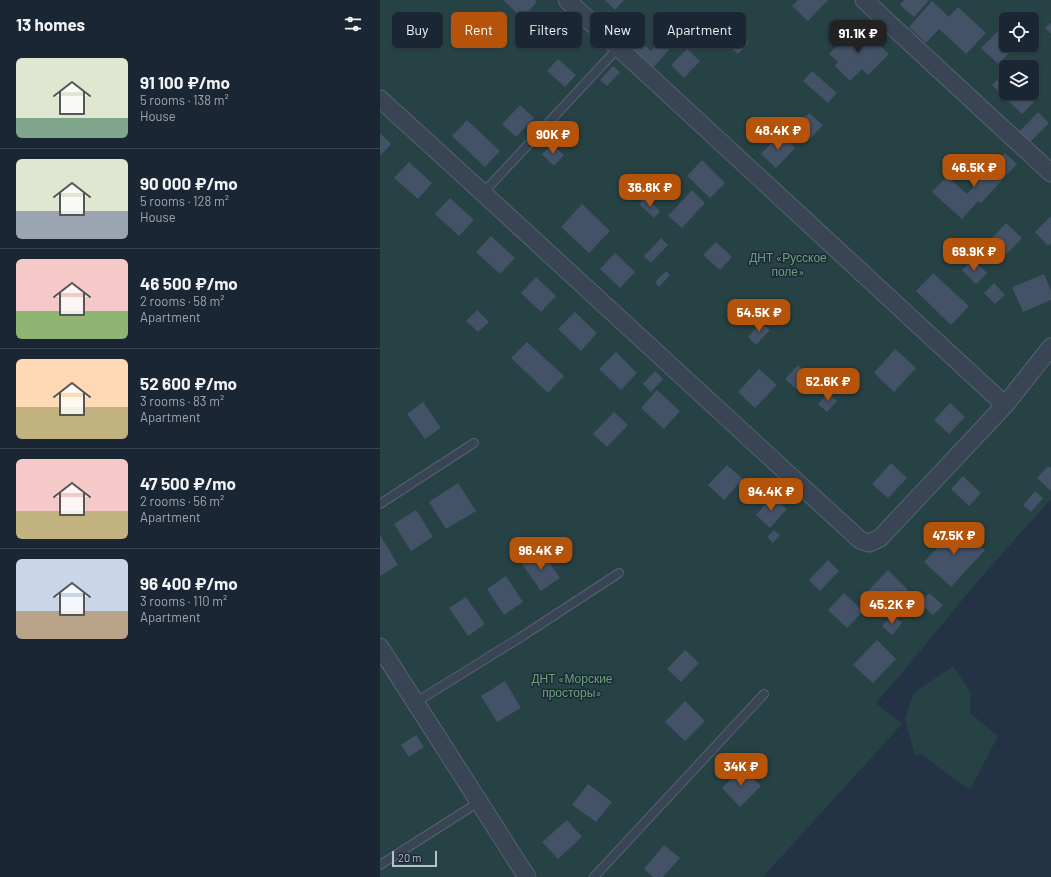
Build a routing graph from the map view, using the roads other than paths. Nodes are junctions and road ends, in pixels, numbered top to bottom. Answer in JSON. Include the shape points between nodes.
{"nodes":[{"id":1,"x":567,"y":0,"type":"edge"},
{"id":2,"x":864,"y":0,"type":"edge"},
{"id":3,"x":590,"y":22,"type":"edge"},
{"id":4,"x":618,"y":48,"type":"joint"},
{"id":5,"x":380,"y":99,"type":"edge"},
{"id":6,"x":1051,"y":173,"type":"edge"},
{"id":7,"x":483,"y":193,"type":"junction"},
{"id":8,"x":1051,"y":347,"type":"edge"},
{"id":9,"x":1005,"y":405,"type":"junction"},
{"id":10,"x":474,"y":443,"type":"dead end"},
{"id":11,"x":380,"y":504,"type":"edge"},
{"id":12,"x":619,"y":573,"type":"dead end"},
{"id":13,"x":380,"y":647,"type":"edge"},
{"id":14,"x":764,"y":694,"type":"dead end"},
{"id":15,"x":416,"y":702,"type":"junction"},
{"id":16,"x":479,"y":802,"type":"junction"},
{"id":17,"x":380,"y":865,"type":"edge"},
{"id":18,"x":527,"y":877,"type":"edge"},
{"id":19,"x":594,"y":877,"type":"edge"}],
"edges":[{"from":1,"to":3,"type":"street"},
{"from":2,"to":6,"type":"street"},
{"from":4,"to":7,"type":"lane"},
{"from":4,"to":9,"type":"street"},
{"from":5,"to":7,"type":"street"},
{"from":7,"to":9,"type":"street","via":[[860,540],[869,543],[880,538]]},
{"from":8,"to":9,"type":"street"},
{"from":10,"to":11,"type":"lane"},
{"from":12,"to":15,"type":"lane"},
{"from":13,"to":15,"type":"street"},
{"from":14,"to":19,"type":"lane"},
{"from":15,"to":16,"type":"street"},
{"from":16,"to":17,"type":"lane"},
{"from":16,"to":18,"type":"street"}]}
